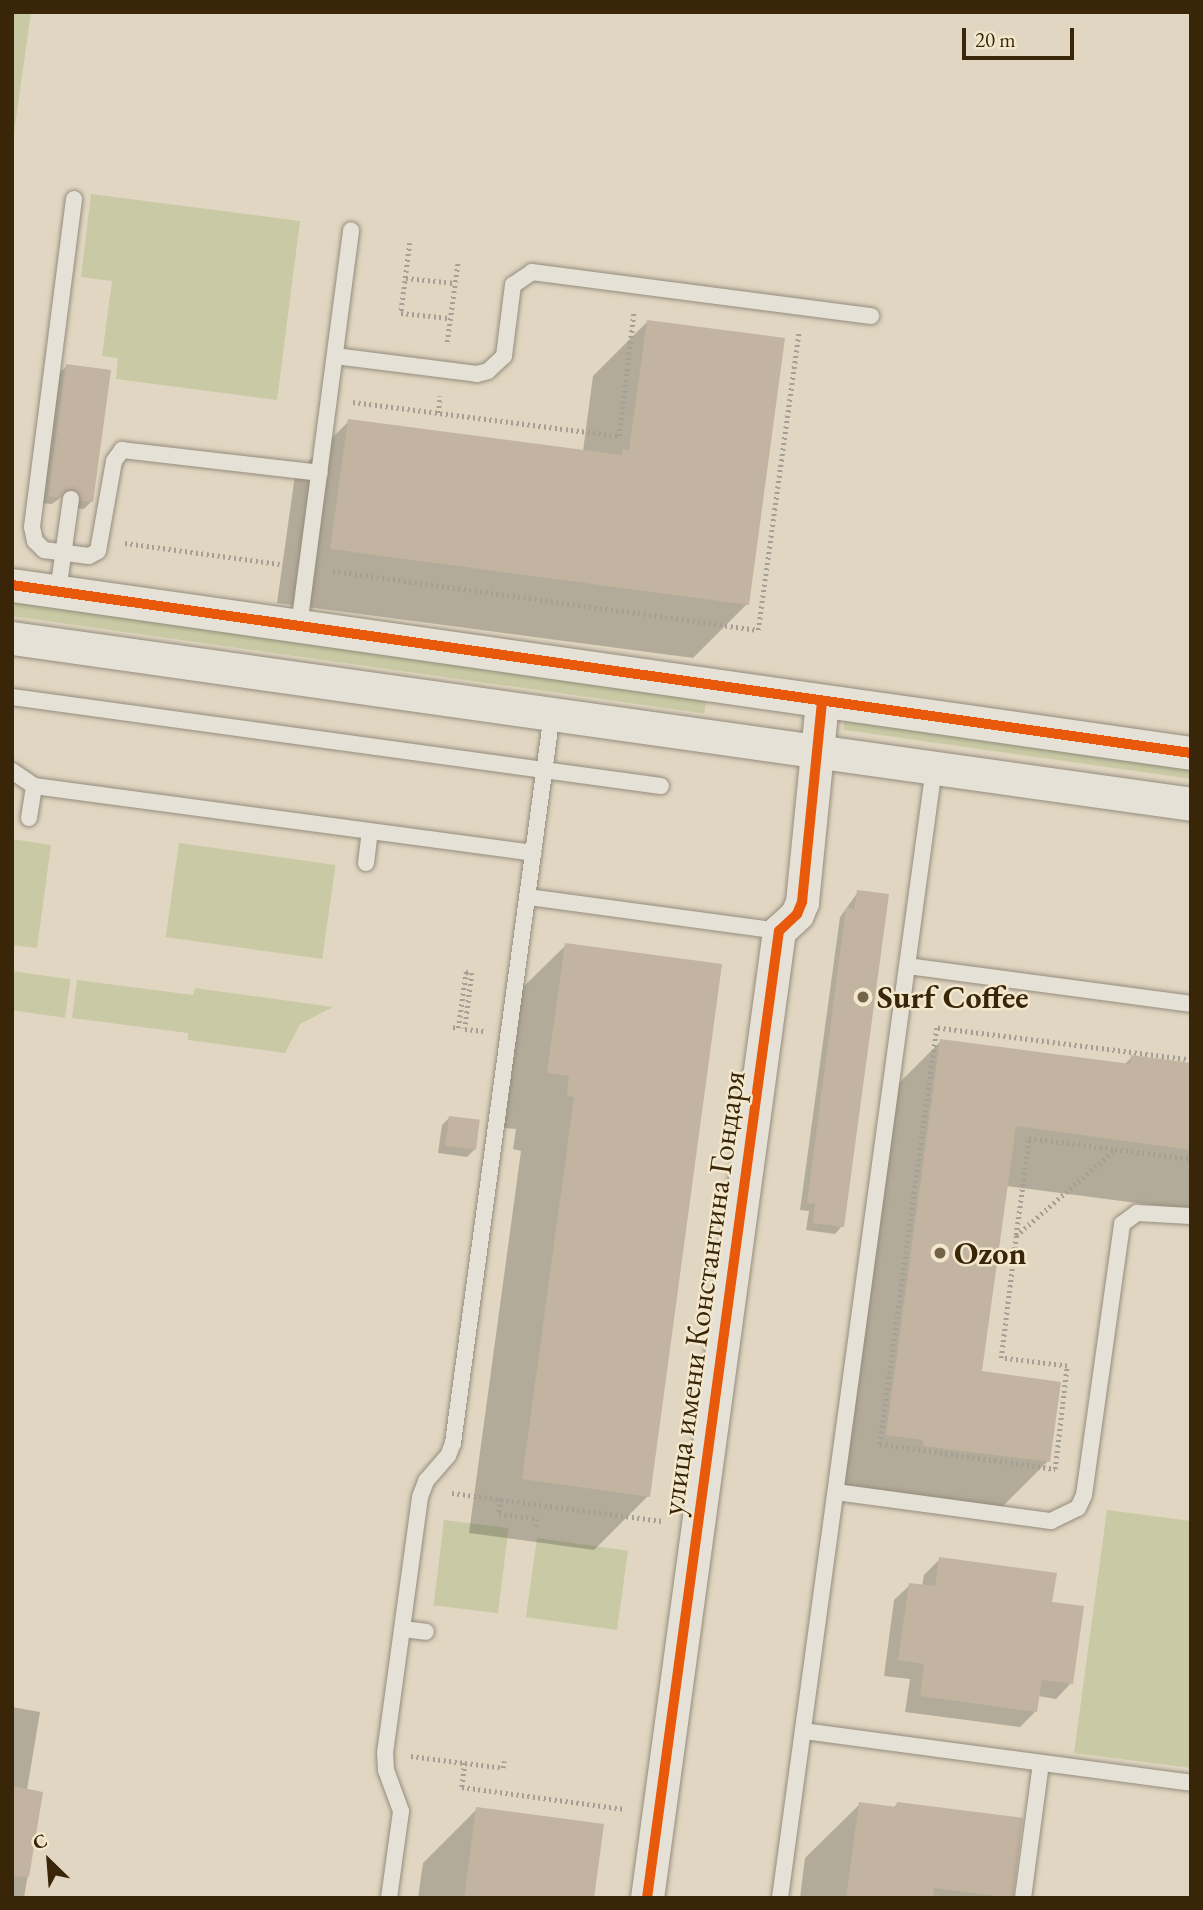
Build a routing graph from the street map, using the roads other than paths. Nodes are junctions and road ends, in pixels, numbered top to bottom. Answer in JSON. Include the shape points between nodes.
{"nodes":[{"id":1,"x":74,"y":199,"type":"dead end"},
{"id":2,"x":351,"y":230,"type":"dead end"},
{"id":3,"x":871,"y":316,"type":"dead end"},
{"id":4,"x":335,"y":356,"type":"junction"},
{"id":5,"x":320,"y":473,"type":"junction"},
{"id":6,"x":71,"y":499,"type":"dead end"},
{"id":7,"x":63,"y":553,"type":"junction"},
{"id":8,"x":12,"y":585,"type":"edge"},
{"id":9,"x":58,"y":591,"type":"junction"},
{"id":10,"x":299,"y":626,"type":"junction"},
{"id":11,"x":13,"y":638,"type":"edge"},
{"id":12,"x":12,"y":644,"type":"edge"},
{"id":13,"x":12,"y":697,"type":"edge"},
{"id":14,"x":822,"y":702,"type":"junction"},
{"id":15,"x":552,"y":713,"type":"junction"},
{"id":16,"x":816,"y":751,"type":"junction"},
{"id":17,"x":1191,"y":753,"type":"edge"},
{"id":18,"x":934,"y":768,"type":"junction"},
{"id":19,"x":12,"y":771,"type":"edge"},
{"id":20,"x":544,"y":771,"type":"junction"},
{"id":21,"x":34,"y":786,"type":"junction"},
{"id":22,"x":661,"y":786,"type":"dead end"},
{"id":23,"x":1191,"y":804,"type":"edge"},
{"id":24,"x":29,"y":818,"type":"dead end"},
{"id":25,"x":370,"y":831,"type":"junction"},
{"id":26,"x":534,"y":853,"type":"junction"},
{"id":27,"x":366,"y":863,"type":"dead end"},
{"id":28,"x":528,"y":897,"type":"junction"},
{"id":29,"x":779,"y":931,"type":"junction"},
{"id":30,"x":907,"y":966,"type":"junction"},
{"id":31,"x":1191,"y":1004,"type":"edge"},
{"id":32,"x":1191,"y":1216,"type":"edge"},
{"id":33,"x":836,"y":1492,"type":"junction"},
{"id":34,"x":403,"y":1629,"type":"junction"},
{"id":35,"x":426,"y":1632,"type":"dead end"},
{"id":36,"x":803,"y":1731,"type":"junction"},
{"id":37,"x":1041,"y":1763,"type":"junction"},
{"id":38,"x":1191,"y":1783,"type":"edge"},
{"id":39,"x":389,"y":1898,"type":"edge"},
{"id":40,"x":647,"y":1898,"type":"edge"},
{"id":41,"x":780,"y":1898,"type":"edge"},
{"id":42,"x":1023,"y":1898,"type":"edge"}],
"edges":[{"from":1,"to":7,"type":"lane","via":[[32,527],[44,550]]},
{"from":2,"to":4,"type":"lane"},
{"from":3,"to":4,"type":"lane","via":[[532,272],[513,285],[504,356],[497,365],[477,374]]},
{"from":4,"to":5,"type":"lane"},
{"from":5,"to":7,"type":"lane","via":[[122,450],[114,461],[104,540],[89,556]]},
{"from":5,"to":10,"type":"lane"},
{"from":6,"to":7,"type":"lane"},
{"from":7,"to":9,"type":"lane"},
{"from":8,"to":9,"type":"street"},
{"from":9,"to":10,"type":"street"},
{"from":10,"to":14,"type":"street"},
{"from":11,"to":12,"type":"lane"},
{"from":11,"to":15,"type":"street"},
{"from":13,"to":20,"type":"lane"},
{"from":14,"to":16,"type":"street"},
{"from":14,"to":17,"type":"street"},
{"from":15,"to":16,"type":"street"},
{"from":15,"to":20,"type":"lane"},
{"from":16,"to":18,"type":"street"},
{"from":16,"to":29,"type":"street","via":[[802,902],[797,915]]},
{"from":18,"to":23,"type":"street"},
{"from":18,"to":30,"type":"lane"},
{"from":19,"to":21,"type":"lane"},
{"from":20,"to":22,"type":"lane"},
{"from":20,"to":26,"type":"lane"},
{"from":21,"to":24,"type":"lane"},
{"from":21,"to":25,"type":"lane"},
{"from":25,"to":26,"type":"lane"},
{"from":25,"to":27,"type":"lane"},
{"from":26,"to":28,"type":"lane"},
{"from":28,"to":29,"type":"lane"},
{"from":28,"to":34,"type":"lane","via":[[453,1443],[423,1489]]},
{"from":29,"to":40,"type":"street","name":"улица имени Константина Гондаря"},
{"from":30,"to":31,"type":"lane"},
{"from":30,"to":33,"type":"lane"},
{"from":32,"to":33,"type":"lane","via":[[1137,1213],[1122,1224],[1084,1494],[1078,1508],[1051,1521]]},
{"from":33,"to":36,"type":"lane"},
{"from":34,"to":35,"type":"lane"},
{"from":34,"to":39,"type":"lane","via":[[385,1753],[386,1770],[401,1811]]},
{"from":36,"to":37,"type":"lane"},
{"from":36,"to":41,"type":"lane"},
{"from":37,"to":38,"type":"lane"},
{"from":37,"to":42,"type":"lane"}]}
